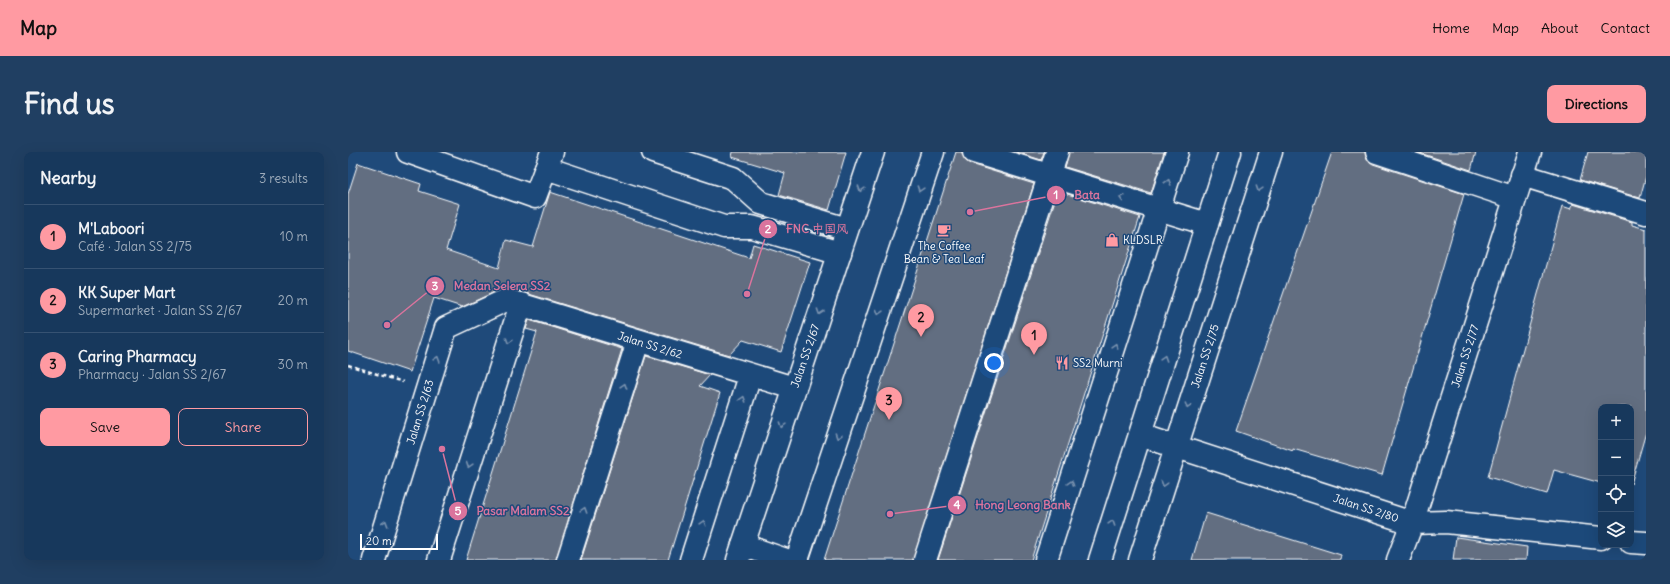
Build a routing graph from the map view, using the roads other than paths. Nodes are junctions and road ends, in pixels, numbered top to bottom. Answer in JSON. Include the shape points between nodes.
{"nodes":[{"id":1,"x":408,"y":152,"type":"edge"},
{"id":2,"x":653,"y":152,"type":"edge"},
{"id":3,"x":873,"y":152,"type":"edge"},
{"id":4,"x":933,"y":152,"type":"edge"},
{"id":5,"x":974,"y":152,"type":"edge"},
{"id":6,"x":1057,"y":152,"type":"edge"},
{"id":7,"x":1177,"y":152,"type":"edge"},
{"id":8,"x":1230,"y":152,"type":"edge"},
{"id":9,"x":1271,"y":152,"type":"edge"},
{"id":10,"x":1377,"y":152,"type":"edge"},
{"id":11,"x":1530,"y":152,"type":"edge"},
{"id":12,"x":549,"y":160,"type":"edge"},
{"id":13,"x":1522,"y":175,"type":"junction"},
{"id":14,"x":1049,"y":176,"type":"junction"},
{"id":15,"x":1515,"y":198,"type":"junction"},
{"id":16,"x":761,"y":203,"type":"junction"},
{"id":17,"x":1159,"y":210,"type":"junction"},
{"id":18,"x":1646,"y":213,"type":"edge"},
{"id":19,"x":1207,"y":224,"type":"junction"},
{"id":20,"x":752,"y":227,"type":"junction"},
{"id":21,"x":848,"y":229,"type":"junction"},
{"id":22,"x":840,"y":253,"type":"junction"},
{"id":23,"x":513,"y":302,"type":"junction"},
{"id":24,"x":638,"y":341,"type":"junction"},
{"id":25,"x":750,"y":376,"type":"junction"},
{"id":26,"x":794,"y":388,"type":"junction"},
{"id":27,"x":1140,"y":436,"type":"junction"},
{"id":28,"x":1175,"y":447,"type":"junction"},
{"id":29,"x":1412,"y":523,"type":"junction"},
{"id":30,"x":1598,"y":538,"type":"edge"},
{"id":31,"x":1634,"y":542,"type":"edge"},
{"id":32,"x":1646,"y":543,"type":"edge"},
{"id":33,"x":740,"y":553,"type":"edge"},
{"id":34,"x":374,"y":560,"type":"edge"},
{"id":35,"x":439,"y":560,"type":"edge"},
{"id":36,"x":568,"y":560,"type":"edge"},
{"id":37,"x":692,"y":560,"type":"edge"},
{"id":38,"x":786,"y":560,"type":"edge"},
{"id":39,"x":797,"y":560,"type":"edge"},
{"id":40,"x":925,"y":560,"type":"edge"},
{"id":41,"x":1046,"y":560,"type":"edge"},
{"id":42,"x":1100,"y":560,"type":"edge"},
{"id":43,"x":1140,"y":560,"type":"edge"},
{"id":44,"x":1398,"y":560,"type":"edge"}],
"edges":[{"from":1,"to":12,"type":"street","via":[[535,198]]},
{"from":2,"to":16,"type":"street","via":[[733,178]]},
{"from":3,"to":21,"type":"street","name":"Jalan SS 2/67","one_way":true},
{"from":4,"to":39,"type":"street","one_way":true},
{"from":5,"to":14,"type":"street"},
{"from":6,"to":14,"type":"street"},
{"from":17,"to":7,"type":"street","one_way":true},
{"from":8,"to":19,"type":"street"},
{"from":9,"to":28,"type":"street","name":"Jalan SS 2/75","one_way":true},
{"from":10,"to":15,"type":"street"},
{"from":11,"to":13,"type":"street","name":"Jalan SS 2/77"},
{"from":12,"to":20,"type":"street","via":[[724,227]]},
{"from":13,"to":15,"type":"street","name":"Jalan SS 2/77"},
{"from":13,"to":18,"type":"street"},
{"from":17,"to":14,"type":"street","one_way":true},
{"from":14,"to":40,"type":"street"},
{"from":15,"to":29,"type":"street","name":"Jalan SS 2/77"},
{"from":16,"to":20,"type":"street"},
{"from":16,"to":21,"type":"street"},
{"from":17,"to":19,"type":"street"},
{"from":41,"to":17,"type":"street","one_way":true},
{"from":27,"to":19,"type":"street","one_way":true},
{"from":20,"to":22,"type":"street"},
{"from":21,"to":22,"type":"street","name":"Jalan SS 2/67"},
{"from":22,"to":26,"type":"street","name":"Jalan SS 2/67","one_way":true},
{"from":23,"to":24,"type":"street","name":"Jalan SS 2/62"},
{"from":34,"to":23,"type":"street","name":"Jalan SS 2/63","one_way":true,"via":[[446,328]]},
{"from":23,"to":35,"type":"street","one_way":true},
{"from":24,"to":25,"type":"street","name":"Jalan SS 2/62"},
{"from":36,"to":24,"type":"street","one_way":true},
{"from":25,"to":26,"type":"street","name":"Jalan SS 2/62"},
{"from":37,"to":25,"type":"street","one_way":true},
{"from":26,"to":33,"type":"street","name":"Jalan SS 2/67","one_way":true},
{"from":27,"to":28,"type":"street","name":"Jalan SS 2/80"},
{"from":42,"to":27,"type":"street","one_way":true},
{"from":28,"to":29,"type":"street","name":"Jalan SS 2/80"},
{"from":28,"to":43,"type":"street","name":"Jalan SS 2/75","one_way":true},
{"from":29,"to":30,"type":"street","name":"Jalan SS 2/80","via":[[1446,522]]},
{"from":29,"to":44,"type":"street","name":"Jalan SS 2/77"},
{"from":31,"to":32,"type":"street"},
{"from":33,"to":38,"type":"street"}]}
